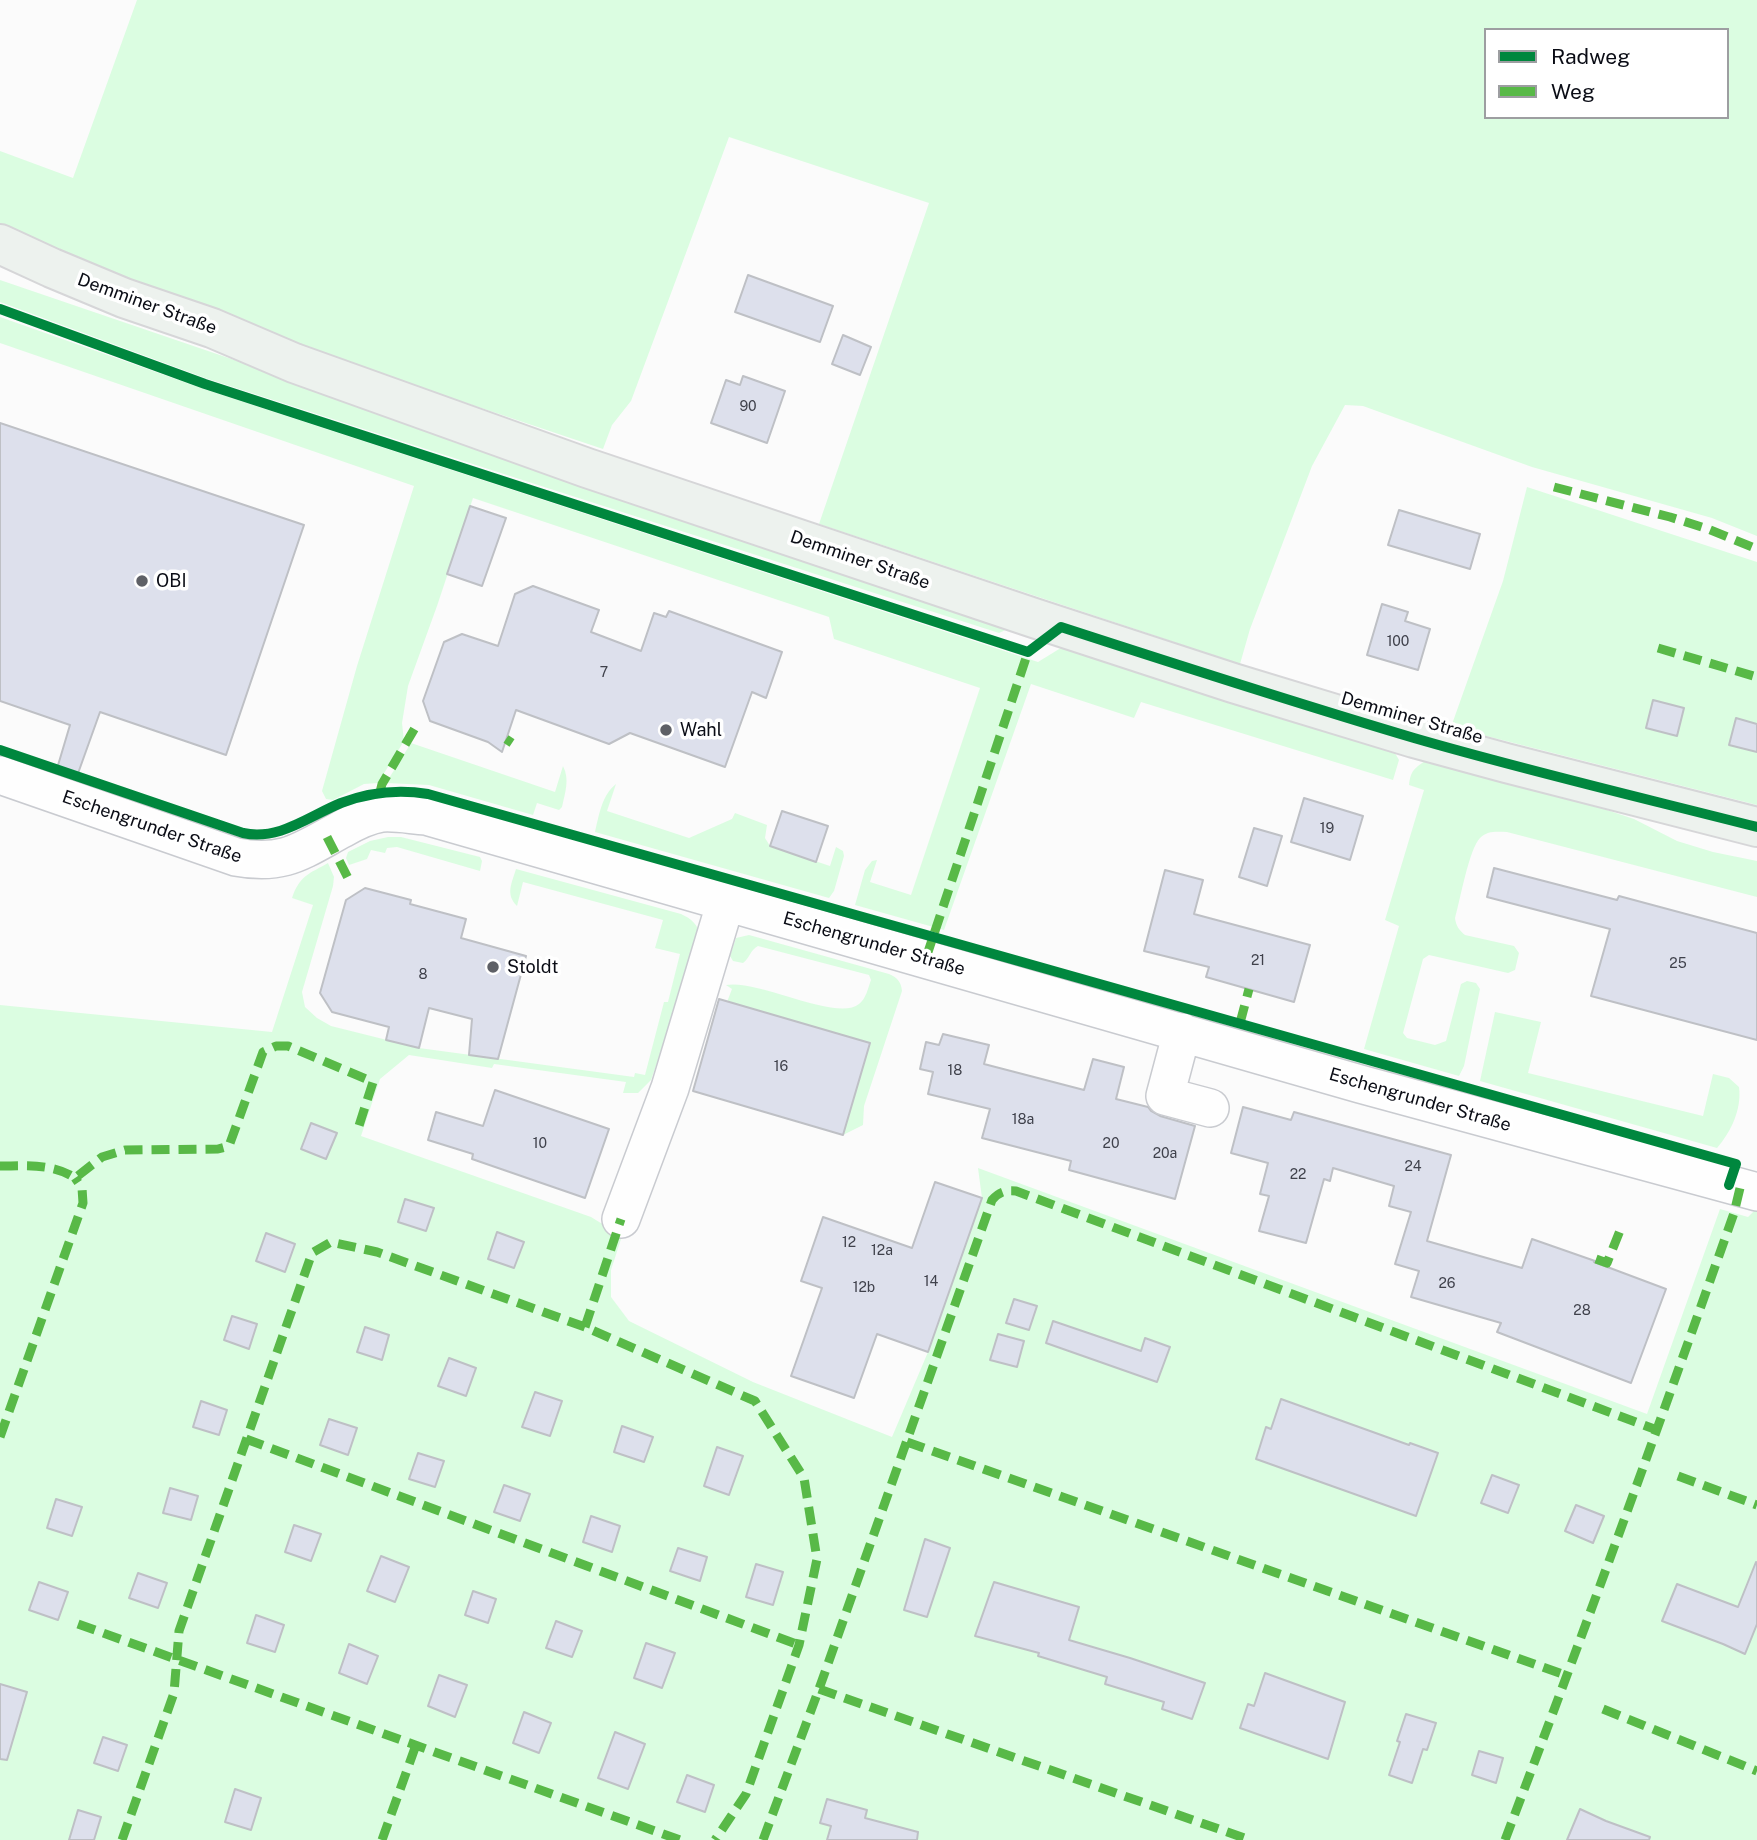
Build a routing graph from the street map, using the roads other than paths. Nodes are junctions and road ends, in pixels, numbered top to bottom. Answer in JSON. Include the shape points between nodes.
{"nodes":[{"id":1,"x":0,"y":244,"type":"edge"},
{"id":2,"x":0,"y":271,"type":"edge"},
{"id":3,"x":294,"y":363,"type":"junction"},
{"id":4,"x":0,"y":775,"type":"edge"},
{"id":5,"x":1757,"y":827,"type":"edge"},
{"id":6,"x":726,"y":901,"type":"junction"},
{"id":7,"x":1182,"y":1032,"type":"junction"},
{"id":8,"x":1189,"y":1107,"type":"dead end"},
{"id":9,"x":1741,"y":1180,"type":"edge"},
{"id":10,"x":621,"y":1219,"type":"dead end"}],
"edges":[{"from":1,"to":3,"type":"main road","name":"Demminer Straße"},
{"from":2,"to":3,"type":"main road","name":"Demminer Straße","via":[[209,341]]},
{"from":3,"to":5,"type":"main road","name":"Demminer Straße","via":[[587,468],[1233,683],[1493,760]]},
{"from":4,"to":6,"type":"street","name":"Eschengrunder Straße","via":[[236,857],[280,859],[375,815],[398,813],[426,816]]},
{"from":6,"to":7,"type":"street","name":"Eschengrunder Straße"},
{"from":6,"to":10,"type":"street","via":[[670,1088]]},
{"from":7,"to":8,"type":"street","via":[[1165,1096]]},
{"from":7,"to":9,"type":"street","name":"Eschengrunder Straße","via":[[1360,1084]]}]}
